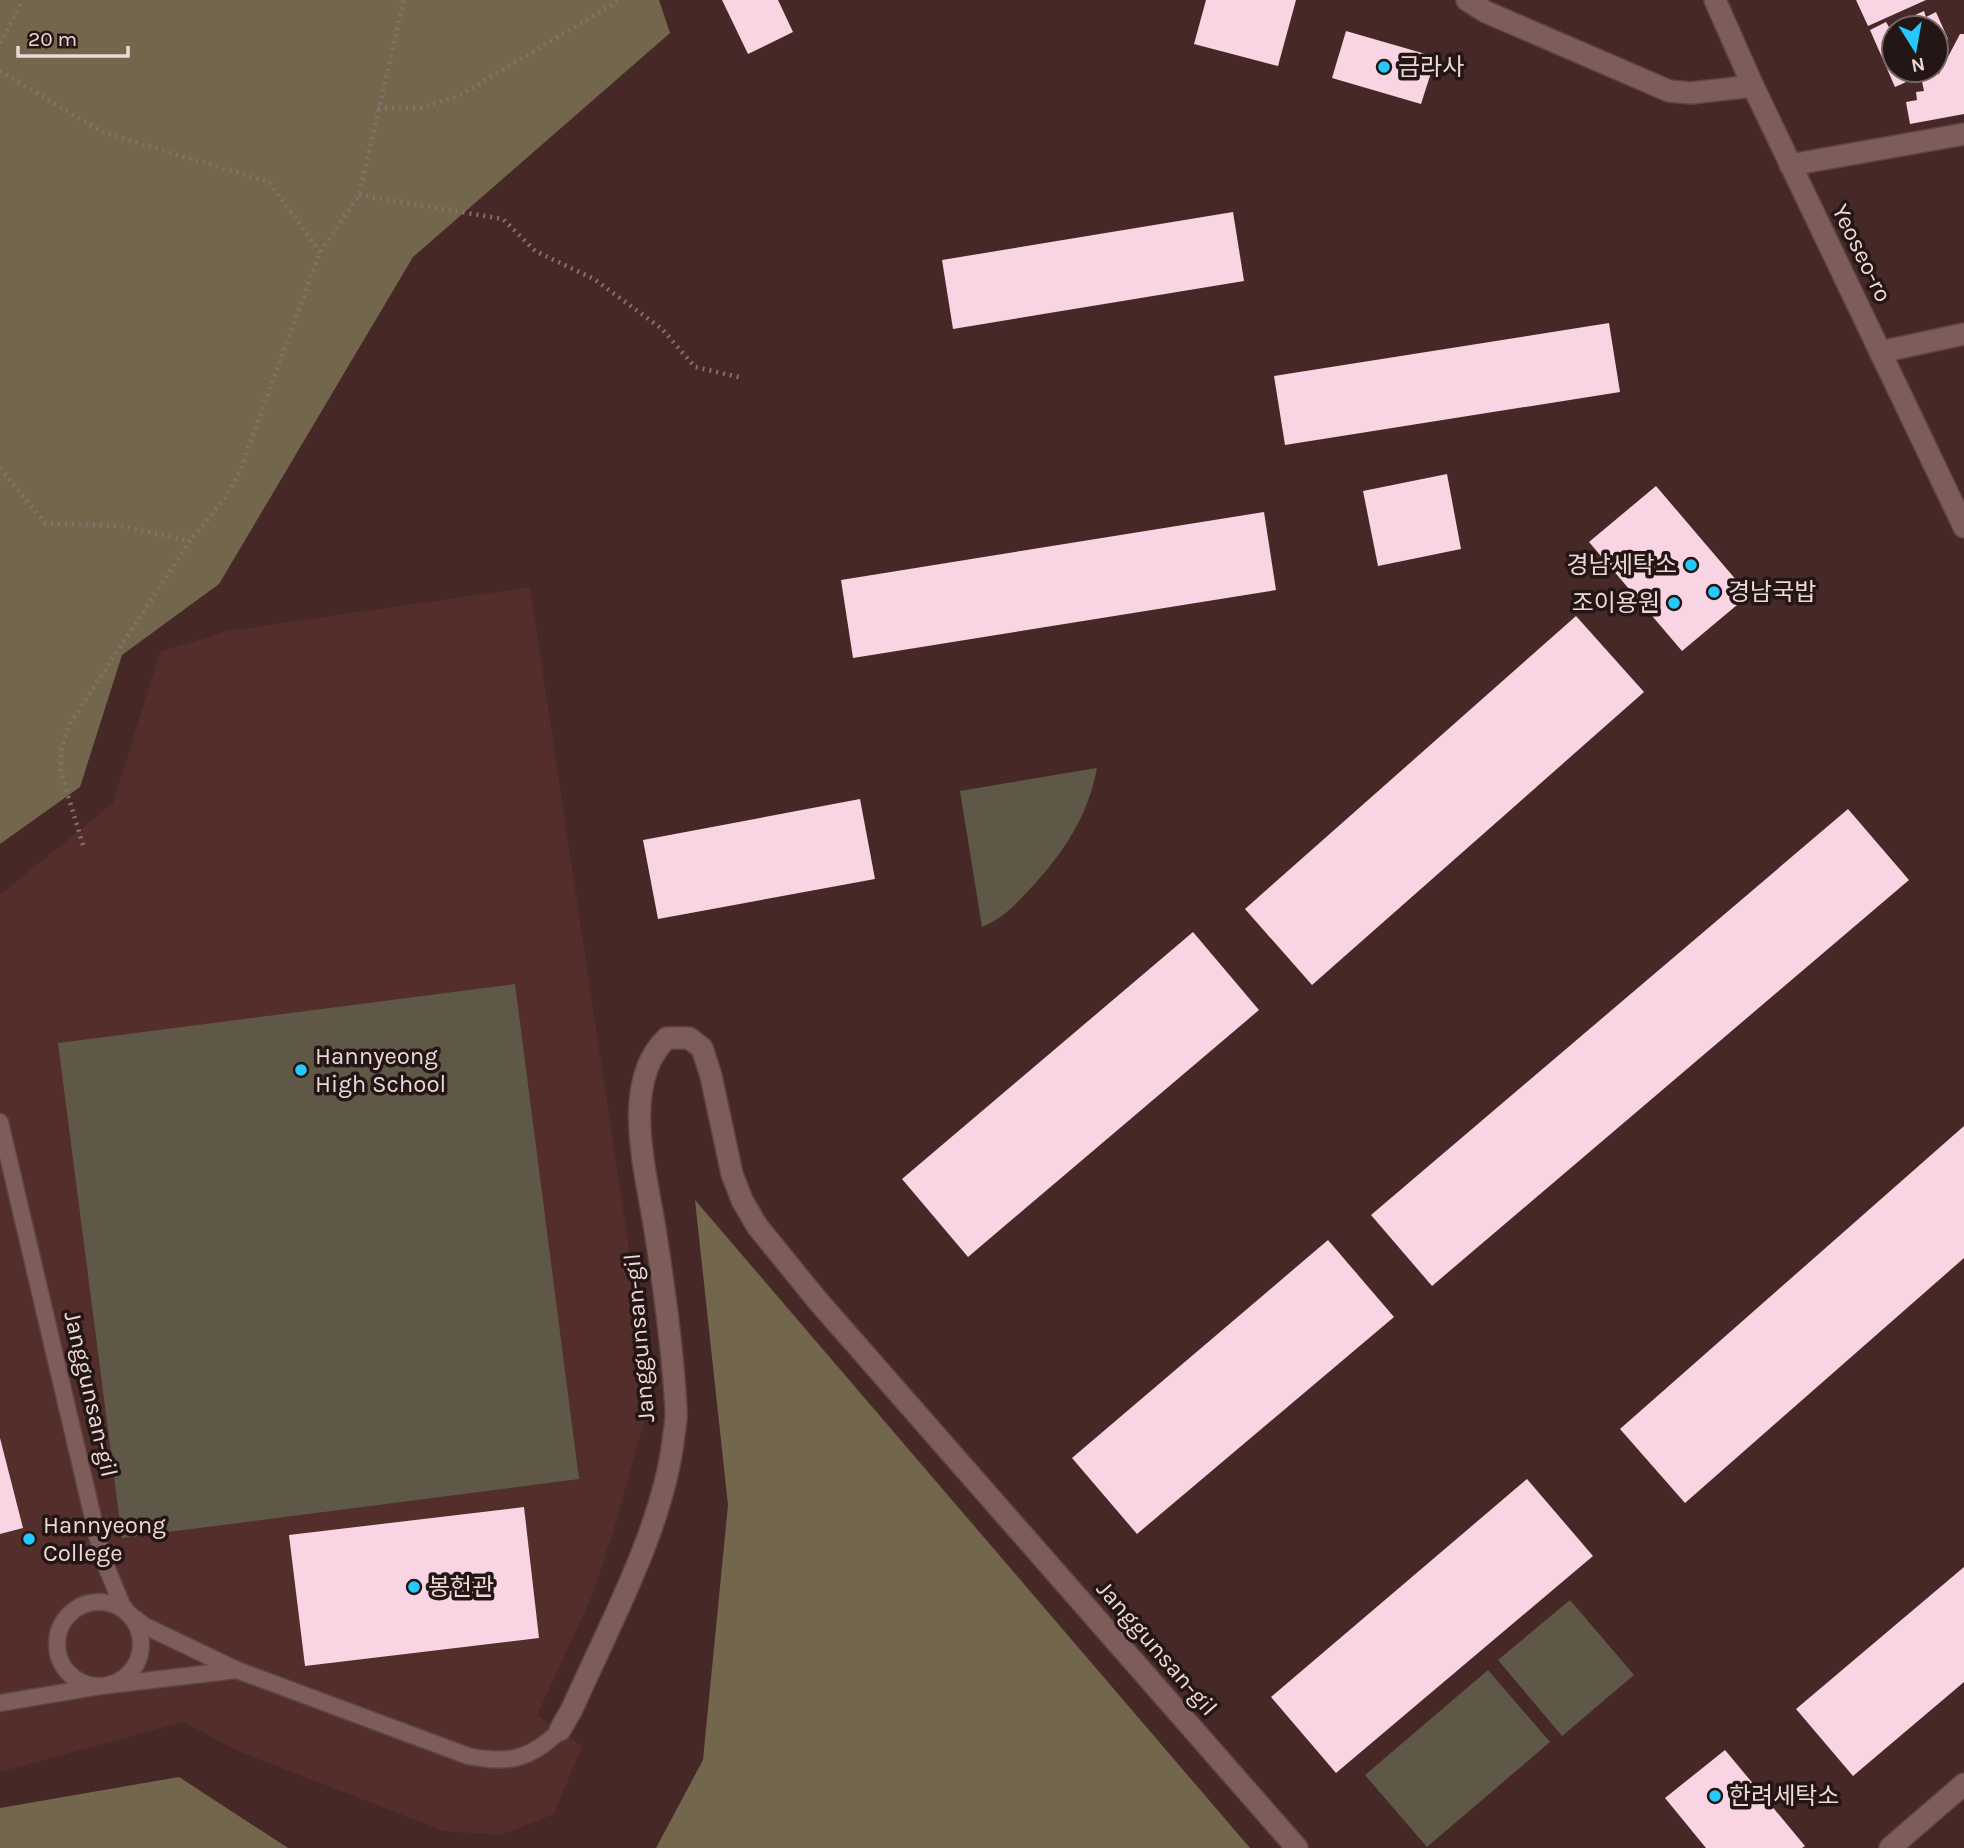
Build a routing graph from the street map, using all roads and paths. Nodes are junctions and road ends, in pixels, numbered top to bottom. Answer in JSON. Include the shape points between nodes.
{"nodes":[{"id":1,"x":23,"y":0,"type":"edge"},
{"id":2,"x":404,"y":0,"type":"edge"},
{"id":3,"x":620,"y":0,"type":"edge"},
{"id":4,"x":1466,"y":0,"type":"edge"},
{"id":5,"x":1715,"y":0,"type":"edge"},
{"id":6,"x":0,"y":43,"type":"edge"},
{"id":7,"x":0,"y":71,"type":"edge"},
{"id":8,"x":1753,"y":86,"type":"junction"},
{"id":9,"x":379,"y":108,"type":"junction"},
{"id":10,"x":1964,"y":134,"type":"edge"},
{"id":11,"x":1790,"y":165,"type":"junction"},
{"id":12,"x":359,"y":195,"type":"junction"},
{"id":13,"x":320,"y":252,"type":"junction"},
{"id":14,"x":1964,"y":334,"type":"edge"},
{"id":15,"x":1880,"y":352,"type":"junction"},
{"id":16,"x":743,"y":378,"type":"dead end"},
{"id":17,"x":0,"y":468,"type":"edge"},
{"id":18,"x":1964,"y":527,"type":"edge"},
{"id":19,"x":191,"y":541,"type":"junction"},
{"id":20,"x":83,"y":845,"type":"dead end"},
{"id":21,"x":0,"y":1122,"type":"edge"},
{"id":22,"x":129,"y":1614,"type":"junction"},
{"id":23,"x":237,"y":1670,"type":"junction"},
{"id":24,"x":101,"y":1686,"type":"junction"},
{"id":25,"x":0,"y":1703,"type":"edge"},
{"id":26,"x":560,"y":1730,"type":"joint"},
{"id":27,"x":1964,"y":1784,"type":"edge"},
{"id":28,"x":1297,"y":1848,"type":"edge"},
{"id":29,"x":1890,"y":1848,"type":"edge"}],
"edges":[{"from":1,"to":6,"type":"path"},
{"from":2,"to":9,"type":"path"},
{"from":3,"to":9,"type":"path","via":[[458,96],[421,108]]},
{"from":4,"to":8,"type":"street","via":[[1669,91]]},
{"from":5,"to":8,"type":"street","name":"Yeoseo-ro"},
{"from":7,"to":13,"type":"path","via":[[104,133],[268,182]]},
{"from":8,"to":11,"type":"street","name":"Yeoseo-ro"},
{"from":9,"to":12,"type":"path"},
{"from":10,"to":11,"type":"street"},
{"from":11,"to":15,"type":"street","name":"Yeoseo-ro"},
{"from":12,"to":13,"type":"path"},
{"from":12,"to":16,"type":"path","via":[[503,219],[535,251],[594,279],[662,328],[695,367]]},
{"from":13,"to":19,"type":"path","via":[[238,476]]},
{"from":14,"to":15,"type":"street"},
{"from":15,"to":18,"type":"street","name":"Yeoseo-ro"},
{"from":17,"to":19,"type":"path","via":[[45,523],[120,526]]},
{"from":19,"to":20,"type":"path","via":[[69,726],[61,750],[61,772]]},
{"from":21,"to":22,"type":"lane","name":"Janggunsan-gil","via":[[102,1556]]},
{"from":22,"to":23,"type":"lane","name":"Janggunsan-gil"},
{"from":22,"to":24,"type":"lane","via":[[141,1639],[135,1667],[114,1683]]},
{"from":22,"to":24,"type":"lane","via":[[102,1602],[88,1604],[75,1610],[59,1632],[59,1658],[66,1670],[78,1680]]},
{"from":23,"to":24,"type":"lane"},
{"from":23,"to":26,"type":"lane","name":"Janggunsan-gil","via":[[488,1760],[510,1760],[532,1752]]},
{"from":24,"to":25,"type":"lane"},
{"from":26,"to":28,"type":"street","name":"Janggunsan-gil","via":[[642,1549],[669,1471],[677,1413],[639,1120],[642,1087],[654,1051],[667,1038],[689,1038],[702,1048],[732,1174],[757,1226]]},
{"from":27,"to":29,"type":"street"}]}
